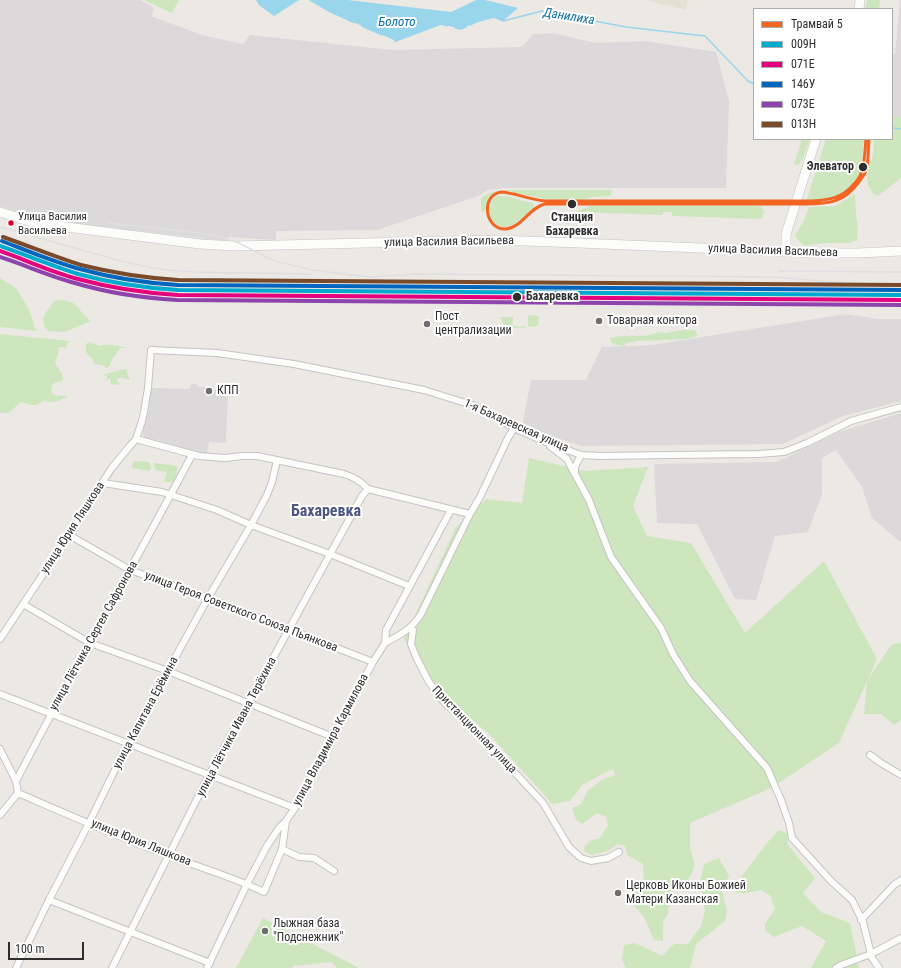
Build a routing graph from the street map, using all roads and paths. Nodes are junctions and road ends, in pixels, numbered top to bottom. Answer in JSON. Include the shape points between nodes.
{"nodes":[{"id":1,"x":816,"y":140,"type":"edge"},
{"id":2,"x":0,"y":212,"type":"edge"},
{"id":3,"x":786,"y":251,"type":"junction"},
{"id":4,"x":901,"y":251,"type":"edge"},
{"id":5,"x":901,"y":407,"type":"edge"},
{"id":6,"x":514,"y":428,"type":"junction"},
{"id":7,"x":136,"y":439,"type":"junction"},
{"id":8,"x":546,"y":442,"type":"junction"},
{"id":9,"x":192,"y":455,"type":"junction"},
{"id":10,"x":581,"y":455,"type":"junction"},
{"id":11,"x":277,"y":460,"type":"junction"},
{"id":12,"x":575,"y":474,"type":"junction"},
{"id":13,"x":103,"y":483,"type":"junction"},
{"id":14,"x":368,"y":489,"type":"junction"},
{"id":15,"x":172,"y":494,"type":"junction"},
{"id":16,"x":451,"y":510,"type":"junction"},
{"id":17,"x":470,"y":514,"type":"junction"},
{"id":18,"x":251,"y":525,"type":"junction"},
{"id":19,"x":69,"y":534,"type":"junction"},
{"id":20,"x":330,"y":554,"type":"junction"},
{"id":21,"x":130,"y":570,"type":"junction"},
{"id":22,"x":410,"y":586,"type":"junction"},
{"id":23,"x":208,"y":598,"type":"junction"},
{"id":24,"x":23,"y":604,"type":"junction"},
{"id":25,"x":409,"y":629,"type":"junction"},
{"id":26,"x":290,"y":630,"type":"junction"},
{"id":27,"x":0,"y":639,"type":"edge"},
{"id":28,"x":90,"y":643,"type":"junction"},
{"id":29,"x":385,"y":643,"type":"junction"},
{"id":30,"x":373,"y":662,"type":"junction"},
{"id":31,"x":168,"y":672,"type":"junction"},
{"id":32,"x":0,"y":694,"type":"edge"},
{"id":33,"x":249,"y":703,"type":"junction"},
{"id":34,"x":51,"y":713,"type":"junction"},
{"id":35,"x":333,"y":737,"type":"junction"},
{"id":36,"x":128,"y":743,"type":"junction"},
{"id":37,"x":0,"y":749,"type":"edge"},
{"id":38,"x":870,"y":754,"type":"dead end"},
{"id":39,"x":209,"y":775,"type":"junction"},
{"id":40,"x":901,"y":775,"type":"edge"},
{"id":41,"x":16,"y":781,"type":"junction"},
{"id":42,"x":18,"y":793,"type":"junction"},
{"id":43,"x":296,"y":808,"type":"junction"},
{"id":44,"x":0,"y":815,"type":"edge"},
{"id":45,"x":286,"y":821,"type":"junction"},
{"id":46,"x":89,"y":823,"type":"junction"},
{"id":47,"x":282,"y":849,"type":"junction"},
{"id":48,"x":619,"y":852,"type":"dead end"},
{"id":49,"x":169,"y":856,"type":"junction"},
{"id":50,"x":334,"y":871,"type":"dead end"},
{"id":51,"x":901,"y":880,"type":"edge"},
{"id":52,"x":247,"y":884,"type":"junction"},
{"id":53,"x":49,"y":900,"type":"junction"},
{"id":54,"x":861,"y":920,"type":"junction"},
{"id":55,"x":130,"y":932,"type":"junction"},
{"id":56,"x":901,"y":938,"type":"edge"},
{"id":57,"x":872,"y":954,"type":"junction"},
{"id":58,"x":209,"y":966,"type":"edge"},
{"id":59,"x":16,"y":968,"type":"edge"},
{"id":60,"x":112,"y":968,"type":"edge"},
{"id":61,"x":836,"y":968,"type":"edge"},
{"id":62,"x":879,"y":968,"type":"edge"}],
"edges":[{"from":1,"to":3,"type":"main road","via":[[786,234]]},
{"from":2,"to":3,"type":"main road","name":"улица Василия Васильева","via":[[35,223],[200,244],[236,246],[498,240]]},
{"from":3,"to":4,"type":"main road","name":"улица Василия Васильева"},
{"from":5,"to":10,"type":"street","name":"1-я Бахаревская улица","via":[[851,421],[784,452]]},
{"from":6,"to":7,"type":"street","name":"1-я Бахаревская улица","via":[[483,410],[408,386],[294,364],[217,353],[151,350],[144,412]]},
{"from":6,"to":8,"type":"street","name":"1-я Бахаревская улица"},
{"from":6,"to":17,"type":"street"},
{"from":7,"to":9,"type":"street"},
{"from":7,"to":13,"type":"street","name":"улица Юрия Ляшкова"},
{"from":8,"to":10,"type":"street","name":"1-я Бахаревская улица"},
{"from":8,"to":12,"type":"street","via":[[567,459]]},
{"from":9,"to":11,"type":"street","via":[[217,458],[252,455]]},
{"from":9,"to":15,"type":"street","name":"улица Лётчика Сергея Сафронова"},
{"from":10,"to":12,"type":"street","via":[[575,467]]},
{"from":11,"to":14,"type":"street","via":[[348,475],[358,479]]},
{"from":11,"to":18,"type":"street","name":"улица Капитана Ерёмина","via":[[270,488]]},
{"from":12,"to":54,"type":"street","via":[[589,500],[611,557],[661,628],[672,654],[690,681],[767,768],[781,800],[792,838],[852,900]]},
{"from":13,"to":15,"type":"street"},
{"from":13,"to":19,"type":"street","name":"улица Юрия Ляшкова"},
{"from":14,"to":16,"type":"street"},
{"from":14,"to":20,"type":"street","name":"улица Лётчика Ивана Терёхина"},
{"from":15,"to":18,"type":"street"},
{"from":15,"to":21,"type":"street","name":"улица Лётчика Сергея Сафронова"},
{"from":16,"to":17,"type":"street"},
{"from":16,"to":22,"type":"street","name":"улица Владимира Кармилова"},
{"from":17,"to":25,"type":"street","via":[[421,614]]},
{"from":18,"to":20,"type":"street"},
{"from":18,"to":23,"type":"street","name":"улица Капитана Ерёмина"},
{"from":19,"to":21,"type":"street","name":"улица Героя Советского Союза Пьянкова"},
{"from":19,"to":24,"type":"street","name":"улица Юрия Ляшкова"},
{"from":20,"to":22,"type":"street"},
{"from":20,"to":26,"type":"street","name":"улица Лётчика Ивана Терёхина"},
{"from":21,"to":23,"type":"street","name":"улица Героя Советского Союза Пьянкова"},
{"from":21,"to":28,"type":"street","name":"улица Лётчика Сергея Сафронова"},
{"from":22,"to":29,"type":"street","name":"улица Владимира Кармилова","via":[[386,630]]},
{"from":23,"to":26,"type":"street","name":"улица Героя Советского Союза Пьянкова"},
{"from":23,"to":31,"type":"street","name":"улица Капитана Ерёмина"},
{"from":24,"to":27,"type":"street","name":"улица Юрия Ляшкова"},
{"from":24,"to":28,"type":"street"},
{"from":25,"to":29,"type":"street"},
{"from":25,"to":48,"type":"street","name":"Пристанционная улица","via":[[413,630],[411,644],[417,659],[439,696],[544,803],[568,847],[581,858],[591,861],[608,858]]},
{"from":26,"to":30,"type":"street","name":"улица Героя Советского Союза Пьянкова"},
{"from":26,"to":33,"type":"street","name":"улица Лётчика Ивана Терёхина"},
{"from":28,"to":31,"type":"street"},
{"from":28,"to":34,"type":"street","name":"улица Лётчика Сергея Сафронова"},
{"from":29,"to":30,"type":"street","name":"улица Владимира Кармилова"},
{"from":30,"to":35,"type":"street","name":"улица Владимира Кармилова"},
{"from":31,"to":33,"type":"street"},
{"from":31,"to":36,"type":"street","name":"улица Капитана Ерёмина"},
{"from":32,"to":34,"type":"street"},
{"from":33,"to":35,"type":"street"},
{"from":33,"to":39,"type":"street","name":"улица Лётчика Ивана Терёхина"},
{"from":34,"to":36,"type":"street"},
{"from":34,"to":41,"type":"street","name":"улица Лётчика Сергея Сафронова"},
{"from":35,"to":43,"type":"street","name":"улица Владимира Кармилова"},
{"from":36,"to":39,"type":"street"},
{"from":36,"to":46,"type":"street","name":"улица Капитана Ерёмина"},
{"from":37,"to":41,"type":"street"},
{"from":38,"to":40,"type":"street"},
{"from":39,"to":43,"type":"street"},
{"from":39,"to":49,"type":"street","name":"улица Лётчика Ивана Терёхина"},
{"from":41,"to":42,"type":"street"},
{"from":42,"to":44,"type":"street"},
{"from":42,"to":46,"type":"street","name":"улица Юрия Ляшкова"},
{"from":43,"to":45,"type":"street","name":"улица Владимира Кармилова"},
{"from":45,"to":47,"type":"street"},
{"from":45,"to":52,"type":"street","name":"улица Владимира Кармилова","via":[[275,834]]},
{"from":46,"to":49,"type":"street","name":"улица Юрия Ляшкова"},
{"from":46,"to":53,"type":"street","name":"улица Капитана Ерёмина"},
{"from":47,"to":50,"type":"street","via":[[300,857],[314,858]]},
{"from":47,"to":52,"type":"street","name":"улица Юрия Ляшкова","via":[[264,892]]},
{"from":49,"to":52,"type":"street","name":"улица Юрия Ляшкова"},
{"from":49,"to":55,"type":"street","name":"улица Лётчика Ивана Терёхина"},
{"from":51,"to":54,"type":"street"},
{"from":52,"to":58,"type":"street","name":"улица Владимира Кармилова"},
{"from":53,"to":55,"type":"street"},
{"from":53,"to":59,"type":"street","name":"улица Капитана Ерёмина"},
{"from":54,"to":57,"type":"street"},
{"from":55,"to":58,"type":"street"},
{"from":55,"to":60,"type":"street","name":"улица Лётчика Ивана Терёхина"},
{"from":56,"to":57,"type":"street"},
{"from":57,"to":61,"type":"street"},
{"from":57,"to":62,"type":"street"}]}
